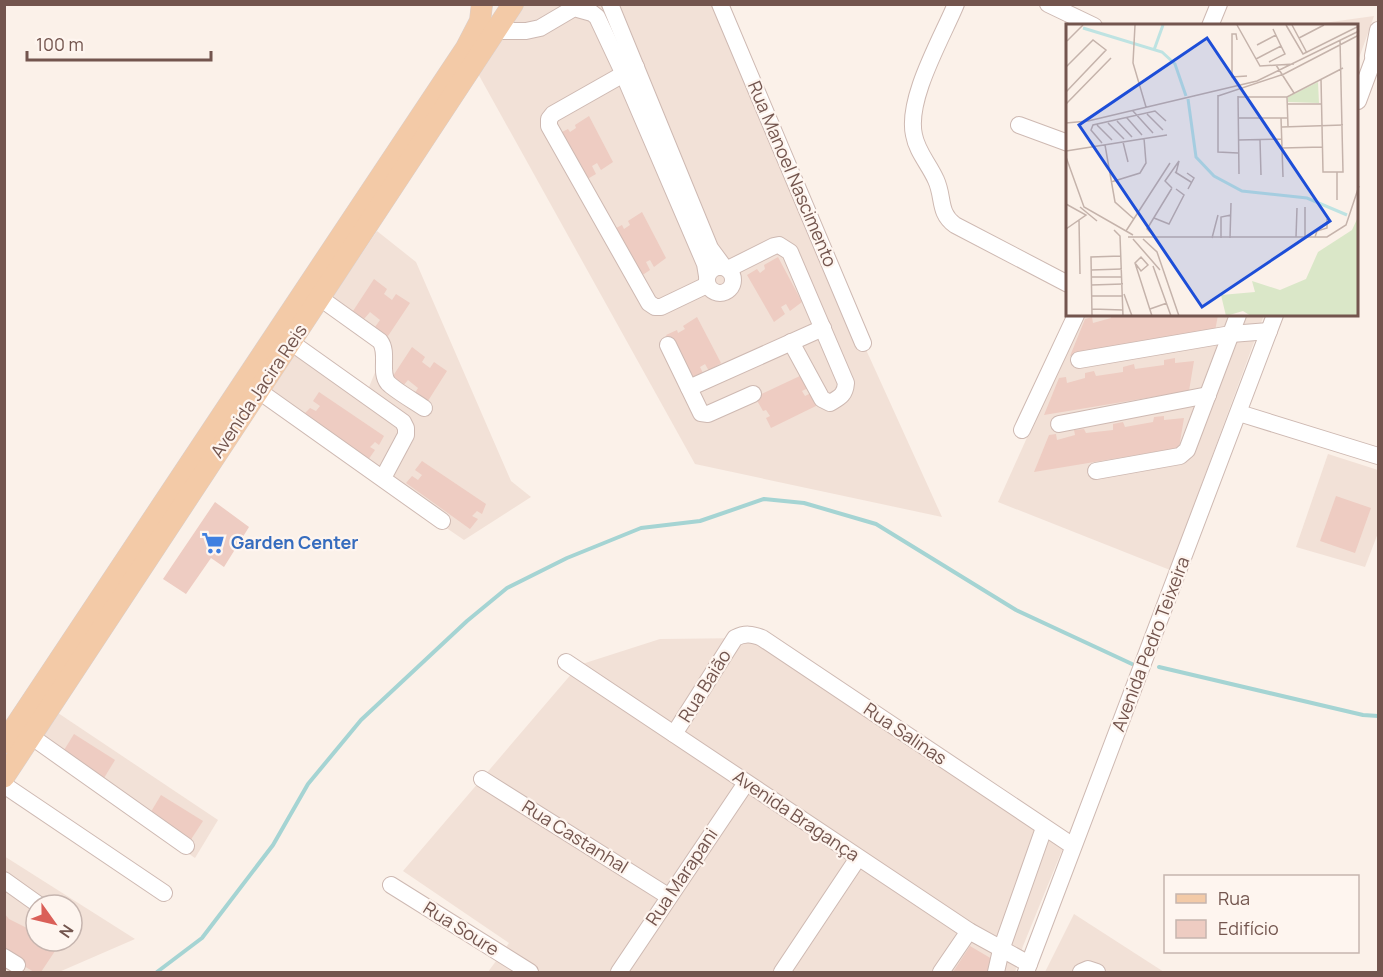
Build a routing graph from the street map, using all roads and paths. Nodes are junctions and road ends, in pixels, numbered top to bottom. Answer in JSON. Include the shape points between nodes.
{"nodes":[{"id":1,"x":482,"y":4,"type":"edge"},
{"id":2,"x":513,"y":4,"type":"edge"},
{"id":3,"x":610,"y":4,"type":"edge"},
{"id":4,"x":720,"y":4,"type":"edge"},
{"id":5,"x":956,"y":4,"type":"edge"},
{"id":6,"x":1048,"y":4,"type":"edge"},
{"id":7,"x":1219,"y":4,"type":"edge"},
{"id":8,"x":575,"y":6,"type":"edge"},
{"id":9,"x":1090,"y":24,"type":"edge"},
{"id":10,"x":1210,"y":24,"type":"edge"},
{"id":11,"x":1378,"y":30,"type":"edge"},
{"id":12,"x":496,"y":31,"type":"junction"},
{"id":13,"x":1378,"y":47,"type":"edge"},
{"id":14,"x":1371,"y":65,"type":"junction"},
{"id":15,"x":630,"y":70,"type":"junction"},
{"id":16,"x":1359,"y":98,"type":"edge"},
{"id":17,"x":1019,"y":125,"type":"dead end"},
{"id":18,"x":1066,"y":142,"type":"edge"},
{"id":19,"x":726,"y":268,"type":"junction"},
{"id":20,"x":707,"y":281,"type":"junction"},
{"id":21,"x":1066,"y":283,"type":"edge"},
{"id":22,"x":320,"y":298,"type":"junction"},
{"id":23,"x":1076,"y":316,"type":"edge"},
{"id":24,"x":1238,"y":316,"type":"edge"},
{"id":25,"x":1275,"y":316,"type":"edge"},
{"id":26,"x":823,"y":328,"type":"junction"},
{"id":27,"x":1269,"y":332,"type":"junction"},
{"id":28,"x":1231,"y":334,"type":"junction"},
{"id":29,"x":791,"y":342,"type":"junction"},
{"id":30,"x":292,"y":343,"type":"junction"},
{"id":31,"x":863,"y":344,"type":"dead end"},
{"id":32,"x":668,"y":345,"type":"dead end"},
{"id":33,"x":1079,"y":360,"type":"dead end"},
{"id":34,"x":689,"y":388,"type":"junction"},
{"id":35,"x":258,"y":391,"type":"junction"},
{"id":36,"x":753,"y":394,"type":"dead end"},
{"id":37,"x":1208,"y":395,"type":"junction"},
{"id":38,"x":424,"y":408,"type":"dead end"},
{"id":39,"x":1239,"y":414,"type":"junction"},
{"id":40,"x":1059,"y":424,"type":"dead end"},
{"id":41,"x":1022,"y":430,"type":"dead end"},
{"id":42,"x":1378,"y":456,"type":"edge"},
{"id":43,"x":1096,"y":471,"type":"dead end"},
{"id":44,"x":383,"y":478,"type":"junction"},
{"id":45,"x":442,"y":521,"type":"dead end"},
{"id":46,"x":735,"y":638,"type":"joint"},
{"id":47,"x":566,"y":662,"type":"dead end"},
{"id":48,"x":674,"y":735,"type":"junction"},
{"id":49,"x":32,"y":737,"type":"junction"},
{"id":50,"x":4,"y":743,"type":"edge"},
{"id":51,"x":4,"y":777,"type":"edge"},
{"id":52,"x":482,"y":778,"type":"dead end"},
{"id":53,"x":746,"y":783,"type":"junction"},
{"id":54,"x":4,"y":785,"type":"edge"},
{"id":55,"x":1044,"y":828,"type":"junction"},
{"id":56,"x":186,"y":846,"type":"dead end"},
{"id":57,"x":1073,"y":846,"type":"junction"},
{"id":58,"x":858,"y":858,"type":"junction"},
{"id":59,"x":4,"y":880,"type":"edge"},
{"id":60,"x":391,"y":885,"type":"dead end"},
{"id":61,"x":164,"y":893,"type":"dead end"},
{"id":62,"x":24,"y":894,"type":"edge"},
{"id":63,"x":668,"y":897,"type":"junction"},
{"id":64,"x":969,"y":931,"type":"junction"},
{"id":65,"x":1001,"y":950,"type":"junction"},
{"id":66,"x":1027,"y":968,"type":"edge"},
{"id":67,"x":530,"y":972,"type":"edge"},
{"id":68,"x":619,"y":972,"type":"edge"},
{"id":69,"x":782,"y":972,"type":"edge"},
{"id":70,"x":941,"y":972,"type":"edge"},
{"id":71,"x":996,"y":972,"type":"edge"},
{"id":72,"x":1081,"y":972,"type":"edge"},
{"id":73,"x":1097,"y":972,"type":"edge"}],
"edges":[{"from":1,"to":50,"type":"main road","name":"Avenida Jacira Reis","via":[[480,21],[466,48]]},
{"from":2,"to":12,"type":"main road","name":"Avenida Jacira Reis"},
{"from":3,"to":15,"type":"street"},
{"from":4,"to":31,"type":"street","name":"Rua Manoel Nascimento"},
{"from":5,"to":21,"type":"street","via":[[912,115],[918,149],[936,180],[948,220]]},
{"from":6,"to":9,"type":"street"},
{"from":7,"to":10,"type":"street"},
{"from":8,"to":12,"type":"street","via":[[540,28]]},
{"from":8,"to":15,"type":"street","via":[[597,17]]},
{"from":11,"to":14,"type":"street"},
{"from":12,"to":22,"type":"main road","name":"Avenida Jacira Reis"},
{"from":13,"to":14,"type":"street"},
{"from":14,"to":16,"type":"street"},
{"from":15,"to":19,"type":"street","via":[[710,248]]},
{"from":15,"to":20,"type":"street","via":[[705,264]]},
{"from":15,"to":20,"type":"street","via":[[553,114],[549,126],[649,303],[661,307]]},
{"from":17,"to":18,"type":"street"},
{"from":19,"to":20,"type":"street","via":[[715,267]]},
{"from":19,"to":20,"type":"street","via":[[733,281],[729,290],[717,293]]},
{"from":19,"to":26,"type":"street","via":[[774,246],[785,248]]},
{"from":22,"to":30,"type":"main road","name":"Avenida Jacira Reis"},
{"from":22,"to":38,"type":"street","via":[[380,341],[388,382]]},
{"from":23,"to":41,"type":"street"},
{"from":24,"to":28,"type":"street"},
{"from":25,"to":27,"type":"street","name":"Avenida Pedro Teixeira"},
{"from":26,"to":29,"type":"street"},
{"from":26,"to":29,"type":"street","via":[[846,383],[842,396],[830,403],[822,399]]},
{"from":27,"to":28,"type":"street"},
{"from":27,"to":39,"type":"street","name":"Avenida Pedro Teixeira"},
{"from":28,"to":33,"type":"street"},
{"from":28,"to":37,"type":"street"},
{"from":29,"to":34,"type":"street"},
{"from":30,"to":35,"type":"main road","name":"Avenida Jacira Reis"},
{"from":30,"to":44,"type":"street","via":[[403,422],[406,435]]},
{"from":32,"to":34,"type":"street"},
{"from":34,"to":36,"type":"street","via":[[703,414]]},
{"from":35,"to":44,"type":"street"},
{"from":35,"to":49,"type":"main road","name":"Avenida Jacira Reis"},
{"from":37,"to":40,"type":"street"},
{"from":37,"to":43,"type":"street","via":[[1191,443],[1180,456]]},
{"from":39,"to":42,"type":"street"},
{"from":39,"to":57,"type":"street","name":"Avenida Pedro Teixeira"},
{"from":44,"to":45,"type":"street"},
{"from":46,"to":48,"type":"street","name":"Rua Baião"},
{"from":46,"to":55,"type":"street","name":"Rua Salinas","via":[[752,634],[762,638]]},
{"from":47,"to":48,"type":"street","name":"Avenida Bragança"},
{"from":48,"to":53,"type":"street","name":"Avenida Bragança"},
{"from":49,"to":51,"type":"main road","name":"Avenida Jacira Reis"},
{"from":49,"to":56,"type":"street"},
{"from":52,"to":63,"type":"street","name":"Rua Castanhal"},
{"from":53,"to":58,"type":"street","name":"Avenida Bragança"},
{"from":53,"to":63,"type":"street","name":"Rua Marapani"},
{"from":54,"to":61,"type":"street"},
{"from":55,"to":57,"type":"street","name":"Rua Salinas"},
{"from":55,"to":65,"type":"street"},
{"from":57,"to":66,"type":"street","name":"Avenida Pedro Teixeira"},
{"from":58,"to":64,"type":"street","name":"Avenida Bragança"},
{"from":58,"to":69,"type":"street"},
{"from":59,"to":62,"type":"street"},
{"from":60,"to":67,"type":"street","name":"Rua Soure"},
{"from":63,"to":68,"type":"street","name":"Rua Marapani"},
{"from":64,"to":65,"type":"street","name":"Avenida Bragança"},
{"from":64,"to":70,"type":"street"},
{"from":65,"to":66,"type":"street","name":"Avenida Bragança"},
{"from":65,"to":71,"type":"street"},
{"from":72,"to":73,"type":"street"}]}
